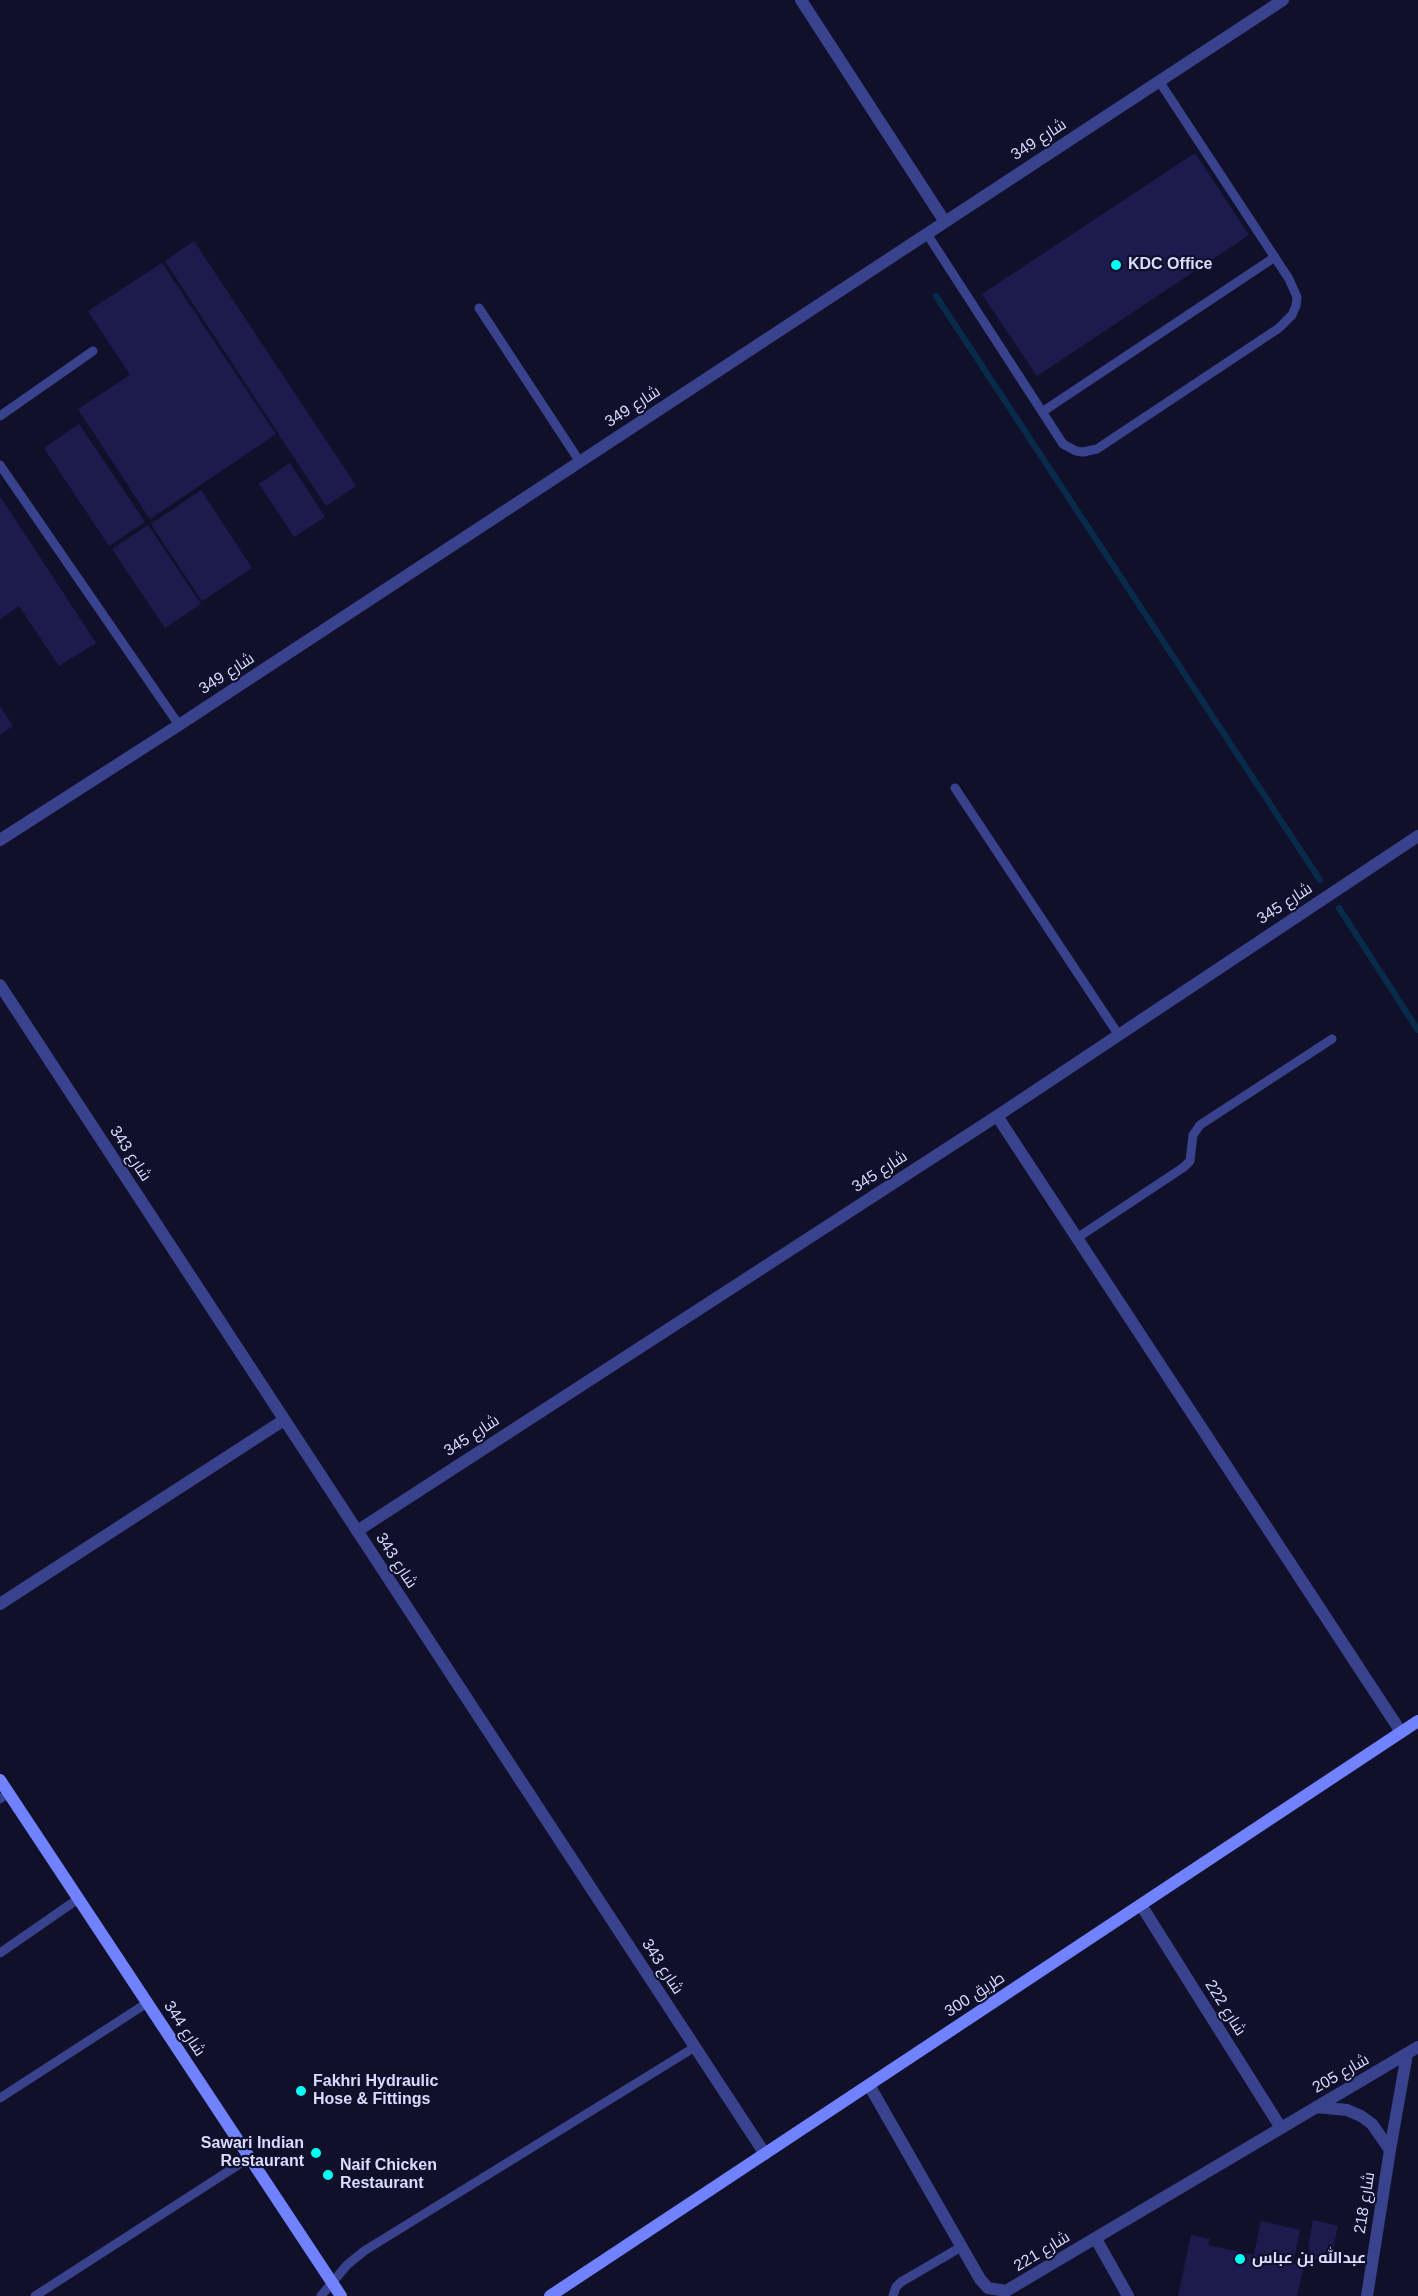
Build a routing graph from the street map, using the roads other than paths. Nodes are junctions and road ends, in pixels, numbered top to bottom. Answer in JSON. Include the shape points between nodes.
{"nodes":[{"id":1,"x":801,"y":0,"type":"edge"},
{"id":2,"x":1283,"y":0,"type":"edge"},
{"id":3,"x":1159,"y":81,"type":"junction"},
{"id":4,"x":945,"y":222,"type":"junction"},
{"id":5,"x":927,"y":234,"type":"junction"},
{"id":6,"x":1275,"y":257,"type":"junction"},
{"id":7,"x":479,"y":308,"type":"dead end"},
{"id":8,"x":93,"y":351,"type":"dead end"},
{"id":9,"x":1042,"y":412,"type":"junction"},
{"id":10,"x":0,"y":416,"type":"edge"},
{"id":11,"x":580,"y":462,"type":"junction"},
{"id":12,"x":0,"y":465,"type":"edge"},
{"id":13,"x":179,"y":725,"type":"junction"},
{"id":14,"x":955,"y":788,"type":"dead end"},
{"id":15,"x":1418,"y":836,"type":"edge"},
{"id":16,"x":0,"y":840,"type":"edge"},
{"id":17,"x":0,"y":985,"type":"edge"},
{"id":18,"x":1118,"y":1034,"type":"junction"},
{"id":19,"x":1332,"y":1039,"type":"dead end"},
{"id":20,"x":997,"y":1116,"type":"junction"},
{"id":21,"x":1077,"y":1238,"type":"junction"},
{"id":22,"x":284,"y":1420,"type":"junction"},
{"id":23,"x":357,"y":1531,"type":"junction"},
{"id":24,"x":0,"y":1604,"type":"edge"},
{"id":25,"x":1418,"y":1721,"type":"edge"},
{"id":26,"x":1401,"y":1732,"type":"junction"},
{"id":27,"x":0,"y":1780,"type":"edge"},
{"id":28,"x":4,"y":1796,"type":"edge"},
{"id":29,"x":78,"y":1899,"type":"junction"},
{"id":30,"x":1141,"y":1905,"type":"junction"},
{"id":31,"x":0,"y":1953,"type":"edge"},
{"id":32,"x":147,"y":2003,"type":"junction"},
{"id":33,"x":695,"y":2047,"type":"junction"},
{"id":34,"x":1413,"y":2051,"type":"edge"},
{"id":35,"x":868,"y":2085,"type":"junction"},
{"id":36,"x":0,"y":2098,"type":"edge"},
{"id":37,"x":1316,"y":2108,"type":"junction"},
{"id":38,"x":1281,"y":2128,"type":"junction"},
{"id":39,"x":1389,"y":2150,"type":"junction"},
{"id":40,"x":765,"y":2154,"type":"junction"},
{"id":41,"x":249,"y":2158,"type":"junction"},
{"id":42,"x":1096,"y":2239,"type":"junction"},
{"id":43,"x":961,"y":2247,"type":"junction"},
{"id":44,"x":333,"y":2282,"type":"junction"},
{"id":45,"x":985,"y":2292,"type":"edge"},
{"id":46,"x":35,"y":2296,"type":"edge"},
{"id":47,"x":321,"y":2296,"type":"edge"},
{"id":48,"x":341,"y":2296,"type":"edge"},
{"id":49,"x":550,"y":2296,"type":"edge"},
{"id":50,"x":893,"y":2296,"type":"edge"},
{"id":51,"x":1128,"y":2296,"type":"edge"},
{"id":52,"x":1367,"y":2296,"type":"edge"}],
"edges":[{"from":1,"to":4,"type":"street"},
{"from":2,"to":3,"type":"street","name":"شارع 349"},
{"from":3,"to":4,"type":"street","name":"شارع 349"},
{"from":3,"to":6,"type":"lane"},
{"from":4,"to":5,"type":"street","name":"شارع 349"},
{"from":5,"to":9,"type":"lane"},
{"from":5,"to":11,"type":"street","name":"شارع 349"},
{"from":6,"to":9,"type":"lane"},
{"from":6,"to":9,"type":"lane","via":[[1297,297],[1287,322],[1132,426],[1097,449],[1076,451],[1063,444]]},
{"from":7,"to":11,"type":"lane"},
{"from":8,"to":10,"type":"lane"},
{"from":11,"to":13,"type":"street","name":"شارع 349"},
{"from":12,"to":13,"type":"lane"},
{"from":13,"to":16,"type":"street","name":"شارع 349"},
{"from":14,"to":18,"type":"lane"},
{"from":15,"to":18,"type":"street","name":"شارع 345"},
{"from":17,"to":22,"type":"street","name":"شارع 343"},
{"from":18,"to":20,"type":"street","name":"شارع 345"},
{"from":19,"to":21,"type":"lane","via":[[1200,1125],[1194,1135],[1190,1161],[1184,1167]]},
{"from":20,"to":21,"type":"street"},
{"from":20,"to":23,"type":"street","name":"شارع 345"},
{"from":21,"to":26,"type":"street"},
{"from":22,"to":23,"type":"street","name":"شارع 343"},
{"from":22,"to":24,"type":"street"},
{"from":23,"to":33,"type":"street","name":"شارع 343"},
{"from":25,"to":26,"type":"main road","name":"طريق 300"},
{"from":26,"to":30,"type":"main road","name":"طريق 300"},
{"from":27,"to":28,"type":"main road","name":"شارع 344"},
{"from":28,"to":29,"type":"main road","name":"شارع 344"},
{"from":29,"to":31,"type":"lane"},
{"from":29,"to":32,"type":"main road","name":"شارع 344"},
{"from":30,"to":35,"type":"main road","name":"طريق 300"},
{"from":30,"to":38,"type":"street","name":"شارع 222"},
{"from":32,"to":36,"type":"lane"},
{"from":32,"to":41,"type":"main road","name":"شارع 344"},
{"from":33,"to":40,"type":"street","name":"شارع 343"},
{"from":33,"to":44,"type":"lane","via":[[364,2251]]},
{"from":34,"to":37,"type":"street","name":"شارع 205"},
{"from":34,"to":39,"type":"street","name":"شارع 218"},
{"from":35,"to":40,"type":"main road","name":"طريق 300"},
{"from":35,"to":43,"type":"street","name":"شارع 221"},
{"from":37,"to":38,"type":"street","name":"شارع 205"},
{"from":37,"to":39,"type":"street","via":[[1361,2115],[1382,2136]]},
{"from":38,"to":42,"type":"street","name":"شارع 221"},
{"from":39,"to":52,"type":"street","name":"شارع 218"},
{"from":40,"to":49,"type":"main road","name":"طريق 300"},
{"from":41,"to":44,"type":"main road","name":"شارع 344"},
{"from":41,"to":46,"type":"lane"},
{"from":42,"to":45,"type":"street","name":"شارع 221","via":[[1012,2289]]},
{"from":42,"to":51,"type":"street"},
{"from":43,"to":45,"type":"street","name":"شارع 221"},
{"from":43,"to":50,"type":"lane","via":[[901,2282]]},
{"from":44,"to":47,"type":"lane"},
{"from":44,"to":48,"type":"main road","name":"شارع 344"}]}
